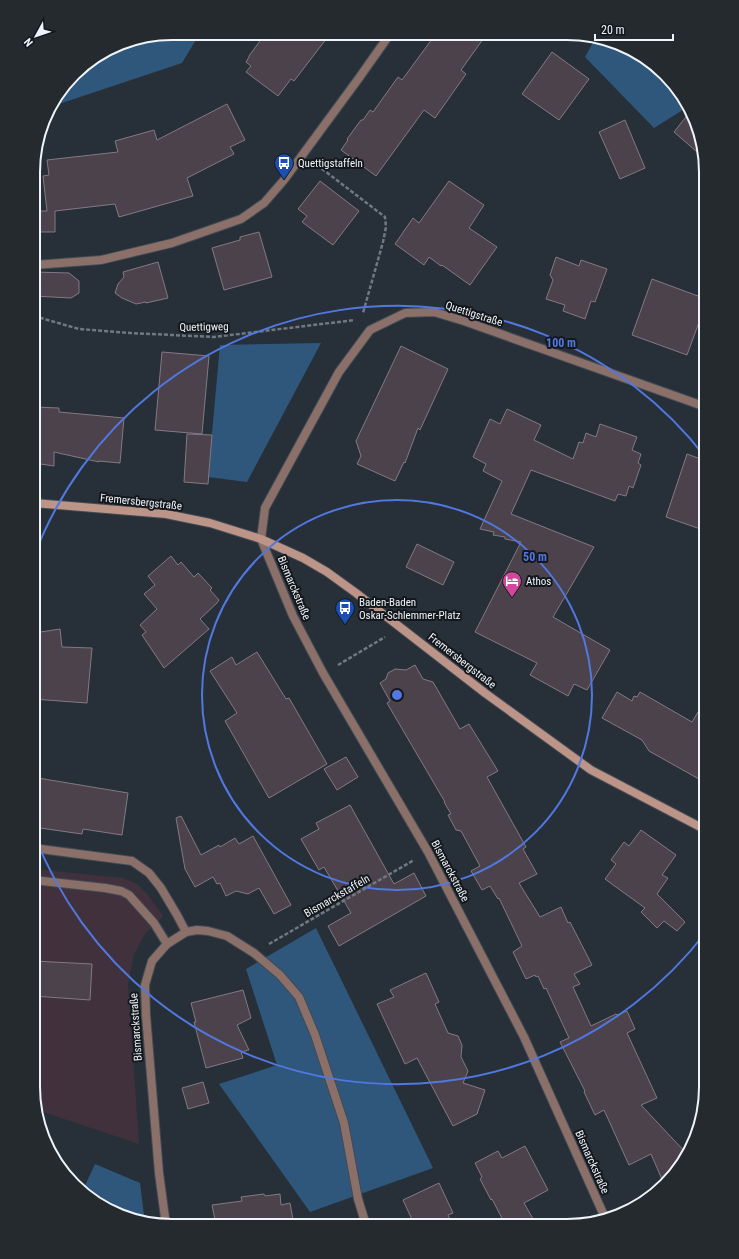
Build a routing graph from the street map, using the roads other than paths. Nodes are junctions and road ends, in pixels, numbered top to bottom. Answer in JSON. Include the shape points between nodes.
{"nodes":[{"id":1,"x":386,"y":40,"type":"edge"},
{"id":2,"x":40,"y":265,"type":"edge"},
{"id":3,"x":699,"y":405,"type":"edge"},
{"id":4,"x":40,"y":504,"type":"edge"},
{"id":5,"x":261,"y":539,"type":"junction"},
{"id":6,"x":699,"y":826,"type":"edge"},
{"id":7,"x":40,"y":849,"type":"edge"},
{"id":8,"x":40,"y":881,"type":"edge"},
{"id":9,"x":186,"y":932,"type":"junction"},
{"id":10,"x":167,"y":944,"type":"junction"},
{"id":11,"x":603,"y":1214,"type":"edge"},
{"id":12,"x":165,"y":1219,"type":"edge"},
{"id":13,"x":364,"y":1219,"type":"edge"}],
"edges":[{"from":1,"to":2,"type":"street","via":[[264,203],[241,219],[172,244],[101,260]]},
{"from":3,"to":5,"type":"street","name":"Quettigstraße","via":[[464,321],[434,312],[405,313],[370,330],[339,372],[265,508]]},
{"from":4,"to":5,"type":"main road","name":"Fremersbergstraße","via":[[166,514],[210,523]]},
{"from":5,"to":6,"type":"main road","name":"Fremersbergstraße","via":[[327,572],[591,770]]},
{"from":5,"to":11,"type":"street","name":"Bismarckstraße","via":[[293,616],[323,673],[428,852],[524,1037]]},
{"from":7,"to":9,"type":"street","via":[[132,861],[149,873],[161,888]]},
{"from":8,"to":10,"type":"street","via":[[121,891],[129,895],[154,923]]},
{"from":9,"to":10,"type":"street","name":"Bismarckstraße"},
{"from":9,"to":13,"type":"street","name":"Bismarckstraße","via":[[208,931],[227,936],[254,953],[280,975],[299,997],[316,1035],[344,1123]]},
{"from":10,"to":12,"type":"street","name":"Bismarckstraße","via":[[152,961],[145,985],[159,1174]]}]}
